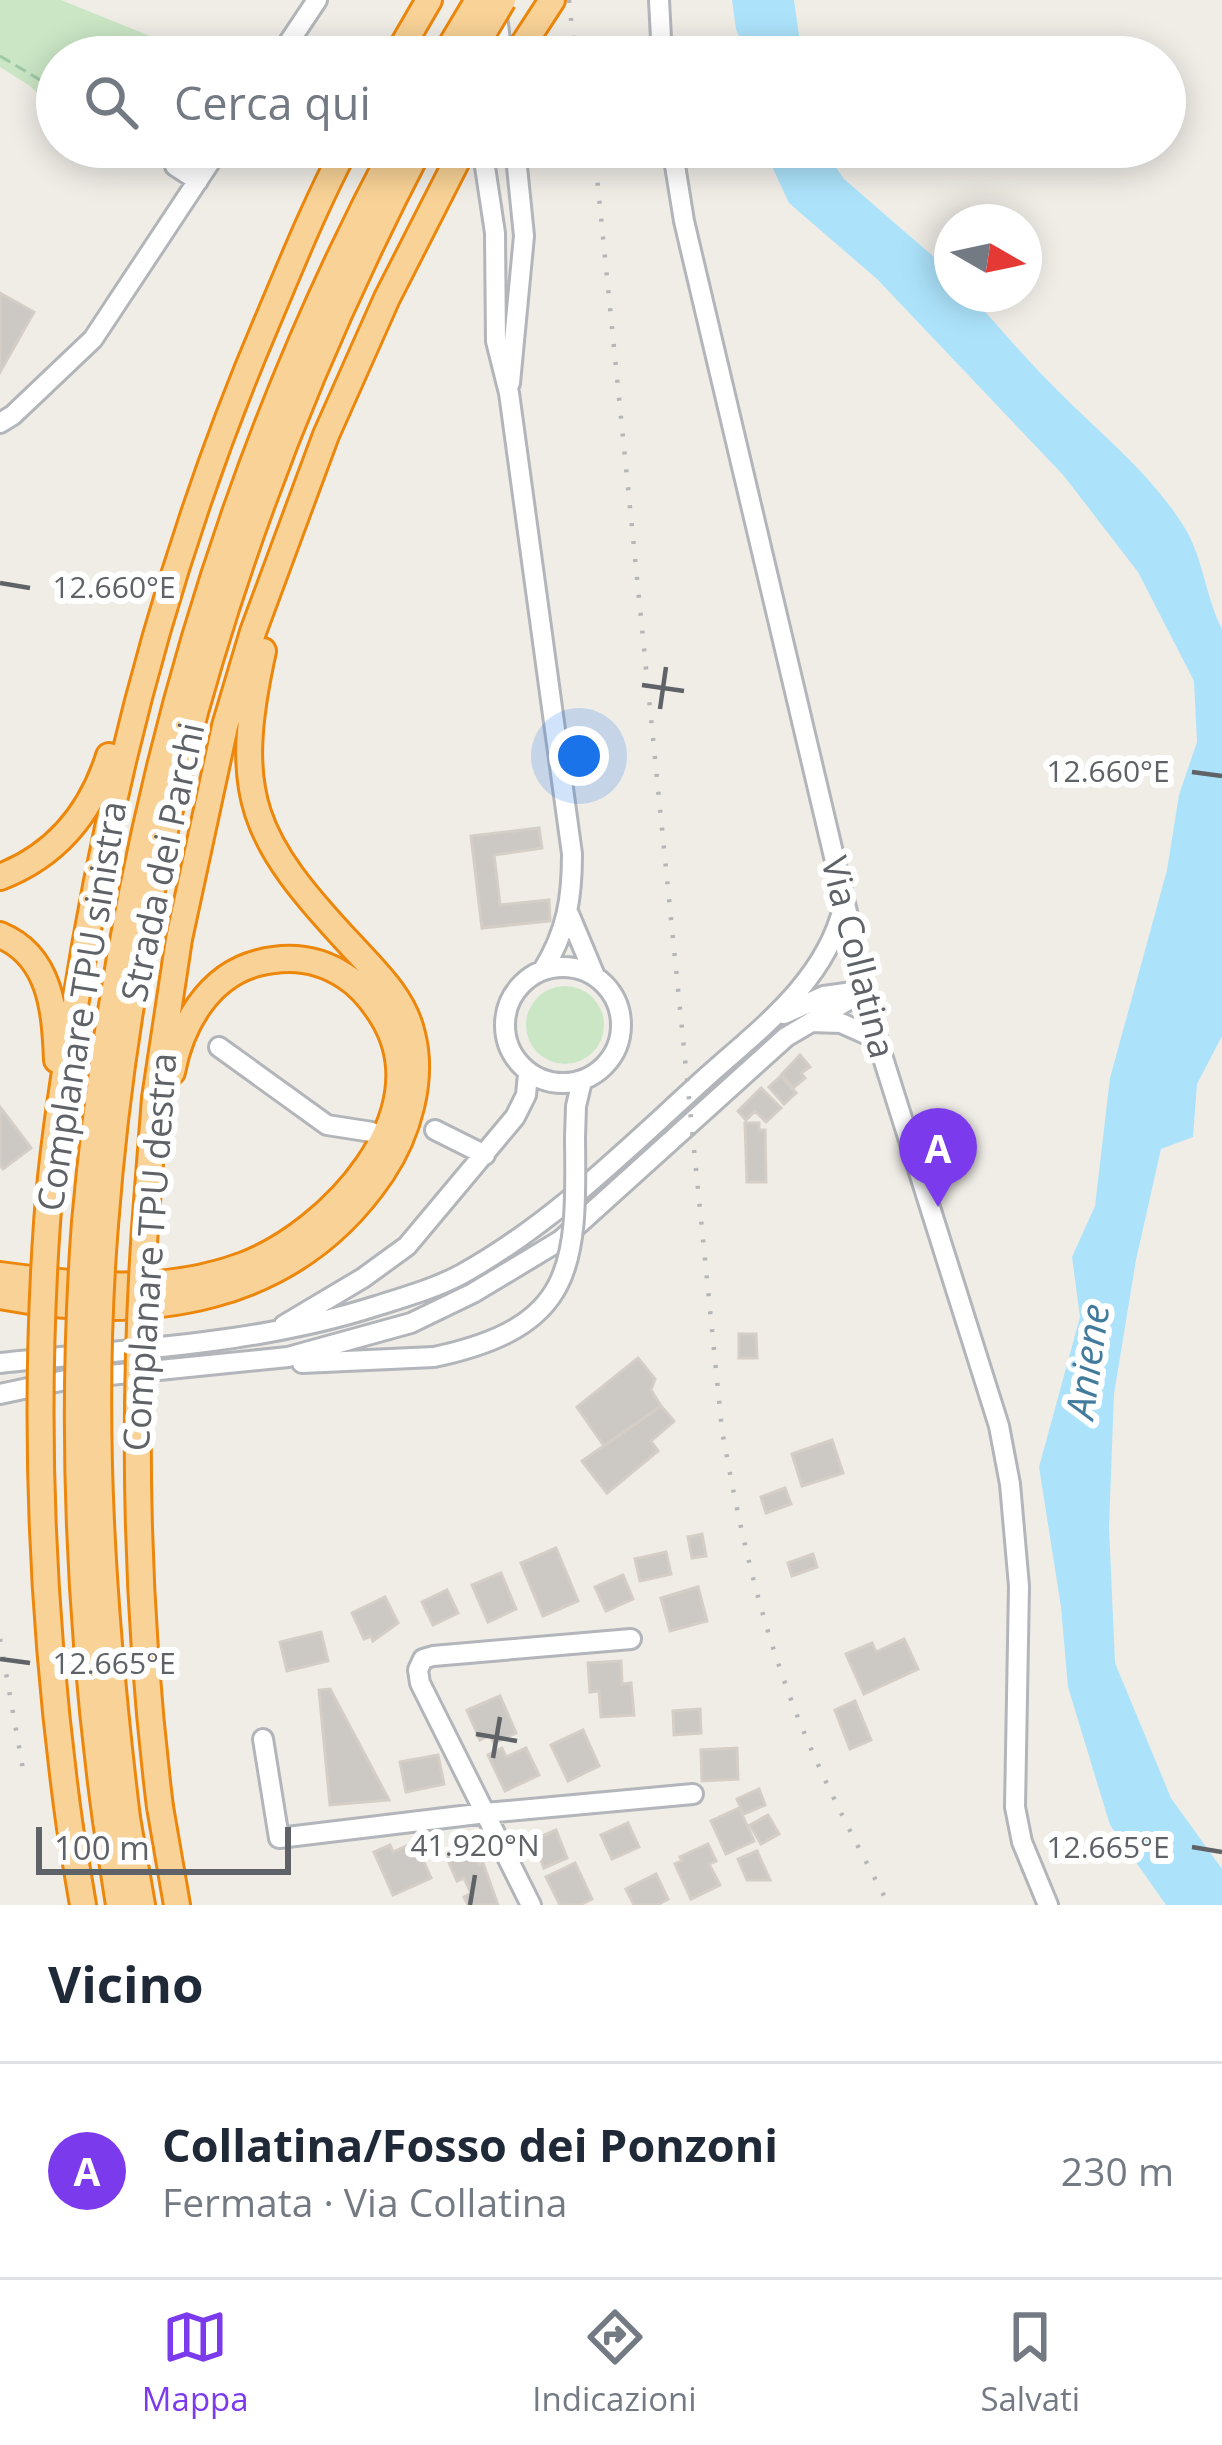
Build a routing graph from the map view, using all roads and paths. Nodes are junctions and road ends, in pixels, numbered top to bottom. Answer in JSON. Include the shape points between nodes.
{"nodes":[{"id":1,"x":317,"y":0,"type":"edge"},
{"id":2,"x":429,"y":0,"type":"edge"},
{"id":3,"x":499,"y":0,"type":"edge"},
{"id":4,"x":552,"y":0,"type":"edge"},
{"id":5,"x":659,"y":0,"type":"edge"},
{"id":6,"x":470,"y":6,"type":"edge"},
{"id":7,"x":293,"y":36,"type":"edge"},
{"id":8,"x":408,"y":36,"type":"edge"},
{"id":9,"x":455,"y":36,"type":"edge"},
{"id":10,"x":481,"y":36,"type":"edge"},
{"id":11,"x":501,"y":36,"type":"edge"},
{"id":12,"x":529,"y":36,"type":"edge"},
{"id":13,"x":661,"y":36,"type":"edge"},
{"id":14,"x":0,"y":56,"type":"edge"},
{"id":15,"x":36,"y":77,"type":"edge"},
{"id":16,"x":178,"y":168,"type":"edge"},
{"id":17,"x":206,"y":168,"type":"edge"},
{"id":18,"x":337,"y":168,"type":"edge"},
{"id":19,"x":386,"y":168,"type":"edge"},
{"id":20,"x":410,"y":168,"type":"edge"},
{"id":21,"x":452,"y":168,"type":"edge"},
{"id":22,"x":485,"y":168,"type":"edge"},
{"id":23,"x":517,"y":168,"type":"edge"},
{"id":24,"x":676,"y":168,"type":"edge"},
{"id":25,"x":198,"y":181,"type":"junction"},
{"id":26,"x":293,"y":388,"type":"junction"},
{"id":27,"x":509,"y":393,"type":"junction"},
{"id":28,"x":0,"y":423,"type":"edge"},
{"id":29,"x":277,"y":572,"type":"junction"},
{"id":30,"x":165,"y":596,"type":"junction"},
{"id":31,"x":0,"y":877,"type":"edge"},
{"id":32,"x":844,"y":903,"type":"junction"},
{"id":33,"x":569,"y":913,"type":"junction"},
{"id":34,"x":0,"y":934,"type":"edge"},
{"id":35,"x":544,"y":970,"type":"junction"},
{"id":36,"x":595,"y":976,"type":"junction"},
{"id":37,"x":864,"y":991,"type":"junction"},
{"id":38,"x":768,"y":1021,"type":"junction"},
{"id":39,"x":806,"y":1023,"type":"junction"},
{"id":40,"x":877,"y":1040,"type":"junction"},
{"id":41,"x":219,"y":1048,"type":"dead end"},
{"id":42,"x":528,"y":1074,"type":"junction"},
{"id":43,"x":582,"y":1081,"type":"junction"},
{"id":44,"x":56,"y":1130,"type":"junction"},
{"id":45,"x":435,"y":1130,"type":"dead end"},
{"id":46,"x":372,"y":1132,"type":"dead end"},
{"id":47,"x":485,"y":1155,"type":"junction"},
{"id":48,"x":145,"y":1215,"type":"junction"},
{"id":49,"x":0,"y":1274,"type":"edge"},
{"id":50,"x":0,"y":1296,"type":"edge"},
{"id":51,"x":253,"y":1337,"type":"junction"},
{"id":52,"x":0,"y":1363,"type":"edge"},
{"id":53,"x":196,"y":1367,"type":"junction"},
{"id":54,"x":0,"y":1394,"type":"edge"},
{"id":55,"x":631,"y":1639,"type":"dead end"},
{"id":56,"x":263,"y":1739,"type":"dead end"},
{"id":57,"x":693,"y":1794,"type":"dead end"},
{"id":58,"x":486,"y":1813,"type":"junction"},
{"id":59,"x":117,"y":1820,"type":"junction"},
{"id":60,"x":83,"y":1905,"type":"edge"},
{"id":61,"x":119,"y":1905,"type":"edge"},
{"id":62,"x":142,"y":1905,"type":"edge"},
{"id":63,"x":177,"y":1905,"type":"edge"},
{"id":64,"x":531,"y":1905,"type":"edge"},
{"id":65,"x":1048,"y":1905,"type":"edge"}],
"edges":[{"from":1,"to":7,"type":"street"},
{"from":2,"to":8,"type":"highway"},
{"from":3,"to":10,"type":"highway","bridge":true},
{"from":3,"to":11,"type":"street"},
{"from":4,"to":12,"type":"highway"},
{"from":5,"to":13,"type":"street"},
{"from":6,"to":9,"type":"highway","bridge":true},
{"from":14,"to":15,"type":"path"},
{"from":16,"to":25,"type":"street"},
{"from":17,"to":25,"type":"street"},
{"from":18,"to":30,"type":"highway","name":"Complanare TPU sinistra","via":[[245,373]]},
{"from":19,"to":26,"type":"highway","name":"Strada dei Parchi"},
{"from":20,"to":26,"type":"highway","name":"Strada dei Parchi"},
{"from":21,"to":29,"type":"highway","name":"Complanare TPU destra","via":[[344,396]]},
{"from":22,"to":27,"type":"street","via":[[496,340]]},
{"from":23,"to":27,"type":"street","via":[[524,236]]},
{"from":24,"to":32,"type":"street","name":"Via Collatina"},
{"from":25,"to":28,"type":"street","via":[[93,339]]},
{"from":26,"to":59,"type":"highway","name":"Strada dei Parchi","bridge":true,"via":[[210,585],[155,777],[109,1012],[77,1366],[78,1508],[89,1683]]},
{"from":27,"to":33,"type":"street","via":[[572,854]]},
{"from":29,"to":48,"type":"highway","name":"Complanare TPU destra","via":[[208,800],[163,1036]]},
{"from":29,"to":50,"type":"highway","via":[[248,727],[253,801],[286,871],[405,1012],[415,1075],[400,1140],[367,1194],[327,1237],[242,1286],[139,1305]]},
{"from":30,"to":31,"type":"highway","via":[[136,655],[93,800],[50,850]]},
{"from":30,"to":44,"type":"highway","name":"Complanare TPU sinistra","via":[[107,824]]},
{"from":32,"to":37,"type":"street","name":"Via Collatina"},
{"from":32,"to":38,"type":"street","via":[[824,957]]},
{"from":33,"to":35,"type":"street"},
{"from":33,"to":36,"type":"street"},
{"from":34,"to":44,"type":"highway","via":[[31,956],[45,980],[56,1036]]},
{"from":35,"to":36,"type":"street"},
{"from":35,"to":42,"type":"street","via":[[525,980],[504,1017],[505,1039]]},
{"from":36,"to":43,"type":"street","via":[[618,1004],[620,1041],[599,1072]]},
{"from":37,"to":38,"type":"street","via":[[824,996]]},
{"from":37,"to":39,"type":"street"},
{"from":37,"to":40,"type":"street","name":"Via Collatina"},
{"from":38,"to":51,"type":"street","via":[[543,1222],[459,1276],[313,1326]]},
{"from":39,"to":40,"type":"street","via":[[841,1023]]},
{"from":39,"to":53,"type":"street","via":[[562,1240],[473,1293],[329,1348]]},
{"from":40,"to":65,"type":"street","name":"Via Collatina","via":[[1006,1460],[1021,1626],[1015,1807]]},
{"from":41,"to":46,"type":"street","via":[[327,1125]]},
{"from":42,"to":43,"type":"street"},
{"from":42,"to":47,"type":"street","via":[[515,1117]]},
{"from":43,"to":53,"type":"street","bridge":true,"via":[[569,1262],[531,1321],[483,1347],[434,1357]]},
{"from":44,"to":60,"type":"highway","name":"Complanare TPU sinistra","bridge":true,"via":[[40,1386],[42,1537]]},
{"from":45,"to":47,"type":"street"},
{"from":47,"to":51,"type":"street","via":[[407,1246],[296,1321]]},
{"from":48,"to":49,"type":"highway","via":[[176,1050],[211,992],[237,971],[284,959],[326,965],[364,990],[394,1044],[395,1103],[369,1164],[310,1226],[245,1264],[166,1283],[82,1285]]},
{"from":48,"to":63,"type":"highway","name":"Complanare TPU destra","bridge":true,"via":[[136,1522],[145,1670]]},
{"from":51,"to":52,"type":"street"},
{"from":53,"to":54,"type":"street"},
{"from":55,"to":58,"type":"street","via":[[422,1660],[420,1683]]},
{"from":56,"to":58,"type":"street","via":[[279,1838]]},
{"from":57,"to":58,"type":"street"},
{"from":58,"to":64,"type":"street"},
{"from":59,"to":61,"type":"highway","name":"Strada dei Parchi"},
{"from":59,"to":62,"type":"highway","name":"Strada dei Parchi"}]}
